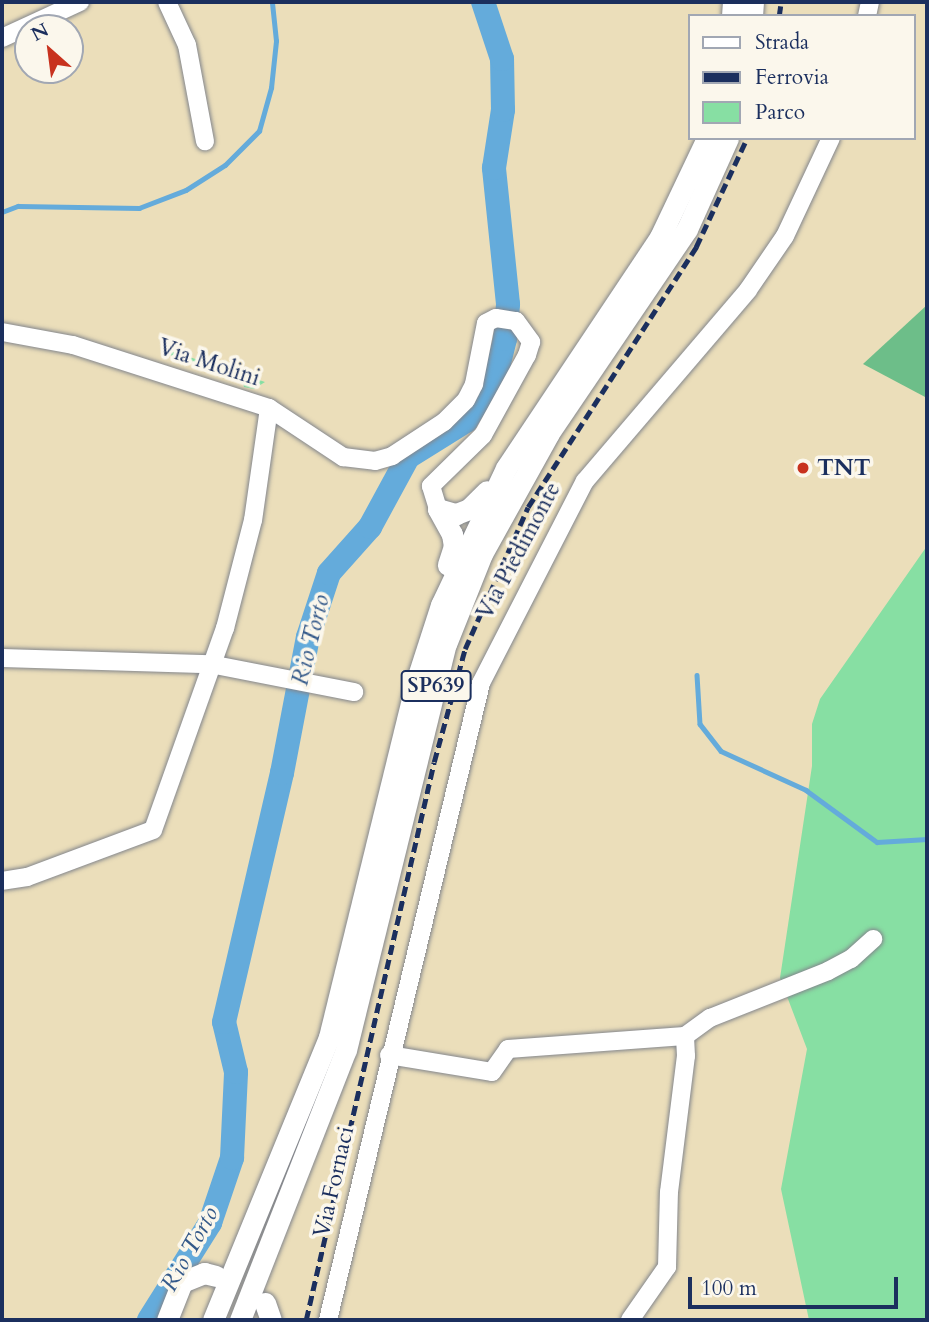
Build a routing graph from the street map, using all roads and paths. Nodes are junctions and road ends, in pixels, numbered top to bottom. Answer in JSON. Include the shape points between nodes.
{"nodes":[{"id":1,"x":79,"y":2,"type":"edge"},
{"id":2,"x":167,"y":2,"type":"edge"},
{"id":3,"x":2,"y":38,"type":"edge"},
{"id":4,"x":706,"y":140,"type":"edge"},
{"id":5,"x":727,"y":140,"type":"edge"},
{"id":6,"x":830,"y":140,"type":"edge"},
{"id":7,"x":205,"y":141,"type":"dead end"},
{"id":8,"x":2,"y":332,"type":"edge"},
{"id":9,"x":268,"y":408,"type":"junction"},
{"id":10,"x":506,"y":468,"type":"junction"},
{"id":11,"x":438,"y":509,"type":"junction"},
{"id":12,"x":441,"y":605,"type":"junction"},
{"id":13,"x":2,"y":658,"type":"edge"},
{"id":14,"x":210,"y":664,"type":"junction"},
{"id":15,"x":354,"y":692,"type":"dead end"},
{"id":16,"x":2,"y":881,"type":"edge"},
{"id":17,"x":873,"y":939,"type":"dead end"},
{"id":18,"x":685,"y":1036,"type":"junction"},
{"id":19,"x":389,"y":1055,"type":"junction"},
{"id":20,"x":216,"y":1276,"type":"dead end"},
{"id":21,"x":167,"y":1320,"type":"edge"},
{"id":22,"x":214,"y":1320,"type":"edge"},
{"id":23,"x":240,"y":1320,"type":"edge"},
{"id":24,"x":328,"y":1320,"type":"edge"},
{"id":25,"x":630,"y":1320,"type":"edge"}],
"edges":[{"from":1,"to":3,"type":"street"},
{"from":2,"to":7,"type":"street","via":[[187,45]]},
{"from":4,"to":10,"type":"main road","number":"SP639","via":[[660,236]]},
{"from":5,"to":23,"type":"main road","number":"SP639","via":[[687,229],[549,433],[482,554],[446,645],[346,1050]]},
{"from":6,"to":19,"type":"street","name":"Via Piedimonte","via":[[785,236],[748,290],[585,481],[502,635],[481,683]]},
{"from":8,"to":9,"type":"street","name":"Via Molini","via":[[73,345]]},
{"from":9,"to":11,"type":"street","via":[[343,457],[375,461],[392,456],[444,422],[466,400],[474,384],[486,323],[496,318],[516,320],[531,342],[527,355],[483,435],[430,486]]},
{"from":9,"to":14,"type":"street","name":"Via Molini","via":[[253,520],[225,628]]},
{"from":10,"to":11,"type":"main road","via":[[469,509],[456,514]]},
{"from":10,"to":12,"type":"main road","number":"SP639"},
{"from":11,"to":12,"type":"main road","via":[[454,546]]},
{"from":12,"to":22,"type":"main road","number":"SP639","via":[[418,676],[329,1037]]},
{"from":13,"to":14,"type":"street"},
{"from":14,"to":15,"type":"street"},
{"from":14,"to":16,"type":"street","name":"Via Molini","via":[[153,830]]},
{"from":17,"to":18,"type":"street","via":[[852,959],[710,1018]]},
{"from":18,"to":19,"type":"street","via":[[508,1049],[492,1072]]},
{"from":18,"to":25,"type":"street","via":[[669,1192],[667,1267]]},
{"from":19,"to":24,"type":"street","name":"Via Fornaci"},
{"from":20,"to":21,"type":"main road","via":[[204,1273],[182,1282]]}]}
